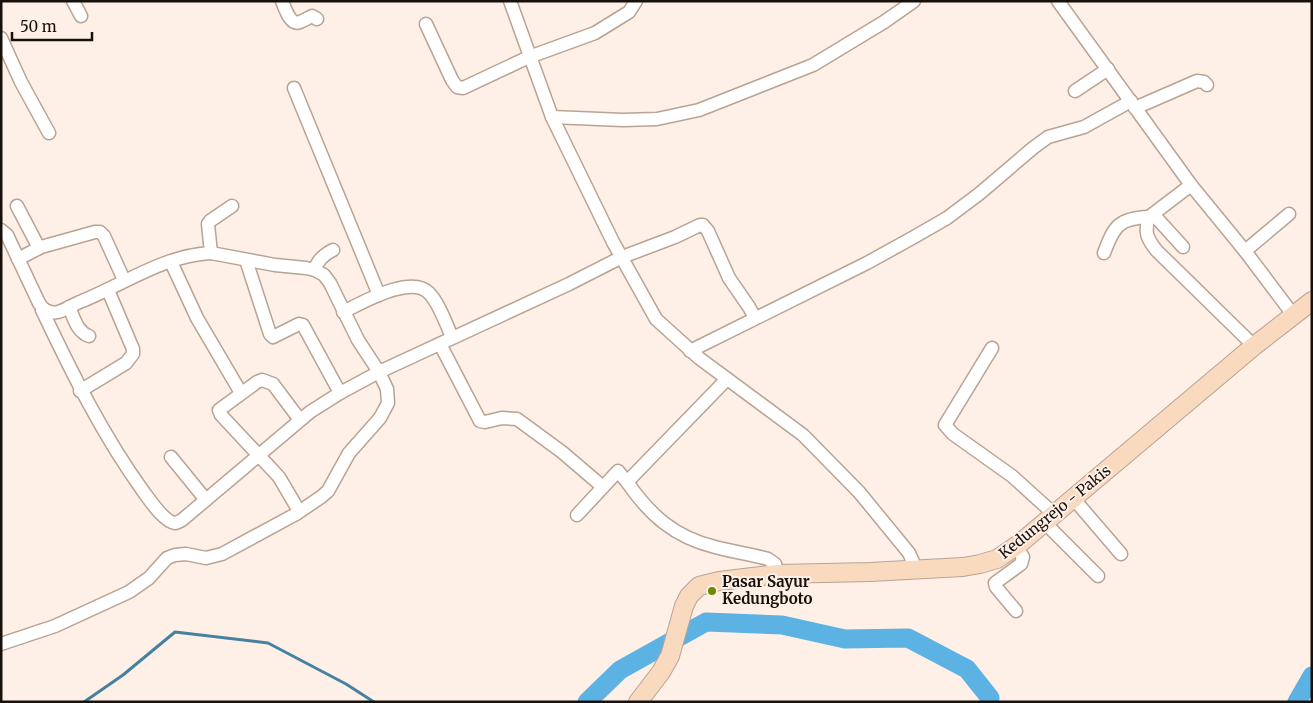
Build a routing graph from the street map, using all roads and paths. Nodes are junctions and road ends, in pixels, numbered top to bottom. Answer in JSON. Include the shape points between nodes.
{"nodes":[{"id":1,"x":73,"y":1,"type":"edge"},
{"id":2,"x":282,"y":1,"type":"edge"},
{"id":3,"x":510,"y":1,"type":"edge"},
{"id":4,"x":636,"y":1,"type":"edge"},
{"id":5,"x":914,"y":1,"type":"edge"},
{"id":6,"x":1058,"y":1,"type":"edge"},
{"id":7,"x":82,"y":16,"type":"dead end"},
{"id":8,"x":317,"y":19,"type":"dead end"},
{"id":9,"x":426,"y":24,"type":"dead end"},
{"id":10,"x":1,"y":38,"type":"edge"},
{"id":11,"x":529,"y":57,"type":"junction"},
{"id":12,"x":1108,"y":69,"type":"junction"},
{"id":13,"x":1206,"y":85,"type":"dead end"},
{"id":14,"x":294,"y":88,"type":"dead end"},
{"id":15,"x":1075,"y":91,"type":"dead end"},
{"id":16,"x":1133,"y":104,"type":"junction"},
{"id":17,"x":552,"y":116,"type":"junction"},
{"id":18,"x":49,"y":132,"type":"dead end"},
{"id":19,"x":1191,"y":185,"type":"junction"},
{"id":20,"x":17,"y":206,"type":"dead end"},
{"id":21,"x":232,"y":206,"type":"dead end"},
{"id":22,"x":1289,"y":214,"type":"dead end"},
{"id":23,"x":1151,"y":216,"type":"junction"},
{"id":24,"x":2,"y":228,"type":"edge"},
{"id":25,"x":1183,"y":247,"type":"dead end"},
{"id":26,"x":39,"y":248,"type":"junction"},
{"id":27,"x":333,"y":250,"type":"dead end"},
{"id":28,"x":1245,"y":251,"type":"junction"},
{"id":29,"x":211,"y":253,"type":"junction"},
{"id":30,"x":1104,"y":253,"type":"dead end"},
{"id":31,"x":622,"y":257,"type":"junction"},
{"id":32,"x":18,"y":258,"type":"junction"},
{"id":33,"x":246,"y":260,"type":"junction"},
{"id":34,"x":170,"y":262,"type":"junction"},
{"id":35,"x":315,"y":270,"type":"junction"},
{"id":36,"x":124,"y":280,"type":"junction"},
{"id":37,"x":108,"y":290,"type":"junction"},
{"id":38,"x":379,"y":295,"type":"junction"},
{"id":39,"x":1312,"y":302,"type":"edge"},
{"id":40,"x":69,"y":307,"type":"junction"},
{"id":41,"x":42,"y":310,"type":"junction"},
{"id":42,"x":343,"y":312,"type":"junction"},
{"id":43,"x":1294,"y":316,"type":"junction"},
{"id":44,"x":755,"y":318,"type":"junction"},
{"id":45,"x":89,"y":336,"type":"dead end"},
{"id":46,"x":452,"y":337,"type":"junction"},
{"id":47,"x":440,"y":344,"type":"junction"},
{"id":48,"x":1254,"y":346,"type":"junction"},
{"id":49,"x":992,"y":348,"type":"dead end"},
{"id":50,"x":694,"y":354,"type":"junction"},
{"id":51,"x":380,"y":372,"type":"junction"},
{"id":52,"x":728,"y":379,"type":"junction"},
{"id":53,"x":80,"y":390,"type":"junction"},
{"id":54,"x":241,"y":393,"type":"junction"},
{"id":55,"x":340,"y":393,"type":"junction"},
{"id":56,"x":300,"y":420,"type":"junction"},
{"id":57,"x":260,"y":455,"type":"junction"},
{"id":58,"x":171,"y":457,"type":"dead end"},
{"id":59,"x":626,"y":482,"type":"junction"},
{"id":60,"x":603,"y":487,"type":"junction"},
{"id":61,"x":1073,"y":498,"type":"junction"},
{"id":62,"x":206,"y":500,"type":"junction"},
{"id":63,"x":299,"y":511,"type":"junction"},
{"id":64,"x":577,"y":515,"type":"dead end"},
{"id":65,"x":1049,"y":518,"type":"junction"},
{"id":66,"x":1016,"y":546,"type":"junction"},
{"id":67,"x":1122,"y":554,"type":"dead end"},
{"id":68,"x":910,"y":570,"type":"junction"},
{"id":69,"x":778,"y":574,"type":"junction"},
{"id":70,"x":1098,"y":576,"type":"dead end"},
{"id":71,"x":1016,"y":611,"type":"dead end"},
{"id":72,"x":1,"y":644,"type":"edge"},
{"id":73,"x":638,"y":702,"type":"edge"}],
"edges":[{"from":1,"to":7,"type":"street"},
{"from":2,"to":8,"type":"street","via":[[295,23],[312,16]]},
{"from":3,"to":11,"type":"street"},
{"from":4,"to":11,"type":"street","via":[[629,12],[595,33]]},
{"from":5,"to":17,"type":"street","via":[[813,65],[699,110],[657,119]]},
{"from":6,"to":12,"type":"street"},
{"from":9,"to":11,"type":"street","via":[[457,87],[463,88]]},
{"from":10,"to":18,"type":"street"},
{"from":11,"to":17,"type":"street"},
{"from":12,"to":15,"type":"street"},
{"from":12,"to":16,"type":"street"},
{"from":13,"to":16,"type":"street","via":[[1197,81]]},
{"from":14,"to":38,"type":"street"},
{"from":16,"to":19,"type":"street"},
{"from":16,"to":44,"type":"street","via":[[1084,127],[1048,137],[947,218],[867,263]]},
{"from":17,"to":31,"type":"street"},
{"from":19,"to":23,"type":"street"},
{"from":19,"to":28,"type":"street"},
{"from":20,"to":26,"type":"street"},
{"from":21,"to":29,"type":"street","via":[[208,224]]},
{"from":22,"to":28,"type":"street"},
{"from":23,"to":25,"type":"street"},
{"from":23,"to":30,"type":"street","via":[[1133,217],[1123,222]]},
{"from":23,"to":48,"type":"street","via":[[1146,237]]},
{"from":24,"to":32,"type":"street"},
{"from":26,"to":32,"type":"street"},
{"from":26,"to":36,"type":"street","via":[[100,232]]},
{"from":27,"to":35,"type":"street","via":[[322,257]]},
{"from":28,"to":43,"type":"street"},
{"from":29,"to":33,"type":"street"},
{"from":29,"to":34,"type":"street"},
{"from":31,"to":44,"type":"street","via":[[703,225],[729,278]]},
{"from":31,"to":46,"type":"street"},
{"from":31,"to":50,"type":"street","via":[[656,319]]},
{"from":32,"to":41,"type":"street"},
{"from":33,"to":35,"type":"street"},
{"from":33,"to":55,"type":"street","via":[[270,334],[273,336],[302,325]]},
{"from":34,"to":36,"type":"street"},
{"from":34,"to":54,"type":"street","via":[[197,318]]},
{"from":35,"to":42,"type":"street","via":[[328,278]]},
{"from":36,"to":37,"type":"street"},
{"from":37,"to":40,"type":"street"},
{"from":37,"to":53,"type":"street","via":[[133,354],[126,363]]},
{"from":38,"to":42,"type":"street"},
{"from":38,"to":46,"type":"street","via":[[410,286],[422,287],[434,299]]},
{"from":39,"to":43,"type":"main road","name":"Kedungrejo - Pakis"},
{"from":40,"to":41,"type":"street","via":[[58,312]]},
{"from":40,"to":45,"type":"street","via":[[77,327]]},
{"from":41,"to":53,"type":"street"},
{"from":42,"to":51,"type":"street"},
{"from":43,"to":48,"type":"main road","name":"Kedungrejo - Pakis"},
{"from":44,"to":50,"type":"street"},
{"from":46,"to":47,"type":"street"},
{"from":47,"to":51,"type":"street"},
{"from":47,"to":60,"type":"street","via":[[480,421],[517,419]]},
{"from":48,"to":61,"type":"main road","name":"Kedungrejo - Pakis"},
{"from":49,"to":65,"type":"street","via":[[945,425],[1012,476]]},
{"from":50,"to":52,"type":"street"},
{"from":51,"to":55,"type":"street"},
{"from":51,"to":63,"type":"street","via":[[387,389],[388,403],[380,418],[349,453],[328,491]]},
{"from":52,"to":59,"type":"street"},
{"from":52,"to":68,"type":"street","via":[[803,435],[844,476],[909,553],[913,562]]},
{"from":53,"to":62,"type":"street","via":[[124,464],[167,519],[176,523]]},
{"from":54,"to":56,"type":"street","via":[[257,382],[269,381]]},
{"from":54,"to":57,"type":"street","via":[[220,410],[221,415]]},
{"from":55,"to":56,"type":"street"},
{"from":56,"to":57,"type":"street"},
{"from":57,"to":62,"type":"street"},
{"from":57,"to":63,"type":"street","via":[[279,477]]},
{"from":58,"to":62,"type":"street"},
{"from":59,"to":60,"type":"street","via":[[618,471]]},
{"from":59,"to":69,"type":"street","via":[[674,532],[715,547],[768,559],[775,564]]},
{"from":60,"to":64,"type":"street"},
{"from":61,"to":65,"type":"main road","name":"Kedungrejo - Pakis"},
{"from":61,"to":67,"type":"street"},
{"from":63,"to":72,"type":"street","via":[[217,556],[206,558],[174,554],[150,578],[129,592],[55,626]]},
{"from":65,"to":66,"type":"main road","name":"Kedungrejo - Pakis"},
{"from":65,"to":70,"type":"street"},
{"from":66,"to":68,"type":"main road","name":"Kedungrejo - Pakis","via":[[997,559],[980,564]]},
{"from":66,"to":71,"type":"street","via":[[1023,557],[1021,564],[995,584]]},
{"from":68,"to":69,"type":"main road","name":"Kedungrejo - Pakis"},
{"from":69,"to":73,"type":"main road","name":"Kedungrejo - Pakis","via":[[699,586],[689,596],[670,656]]}]}
